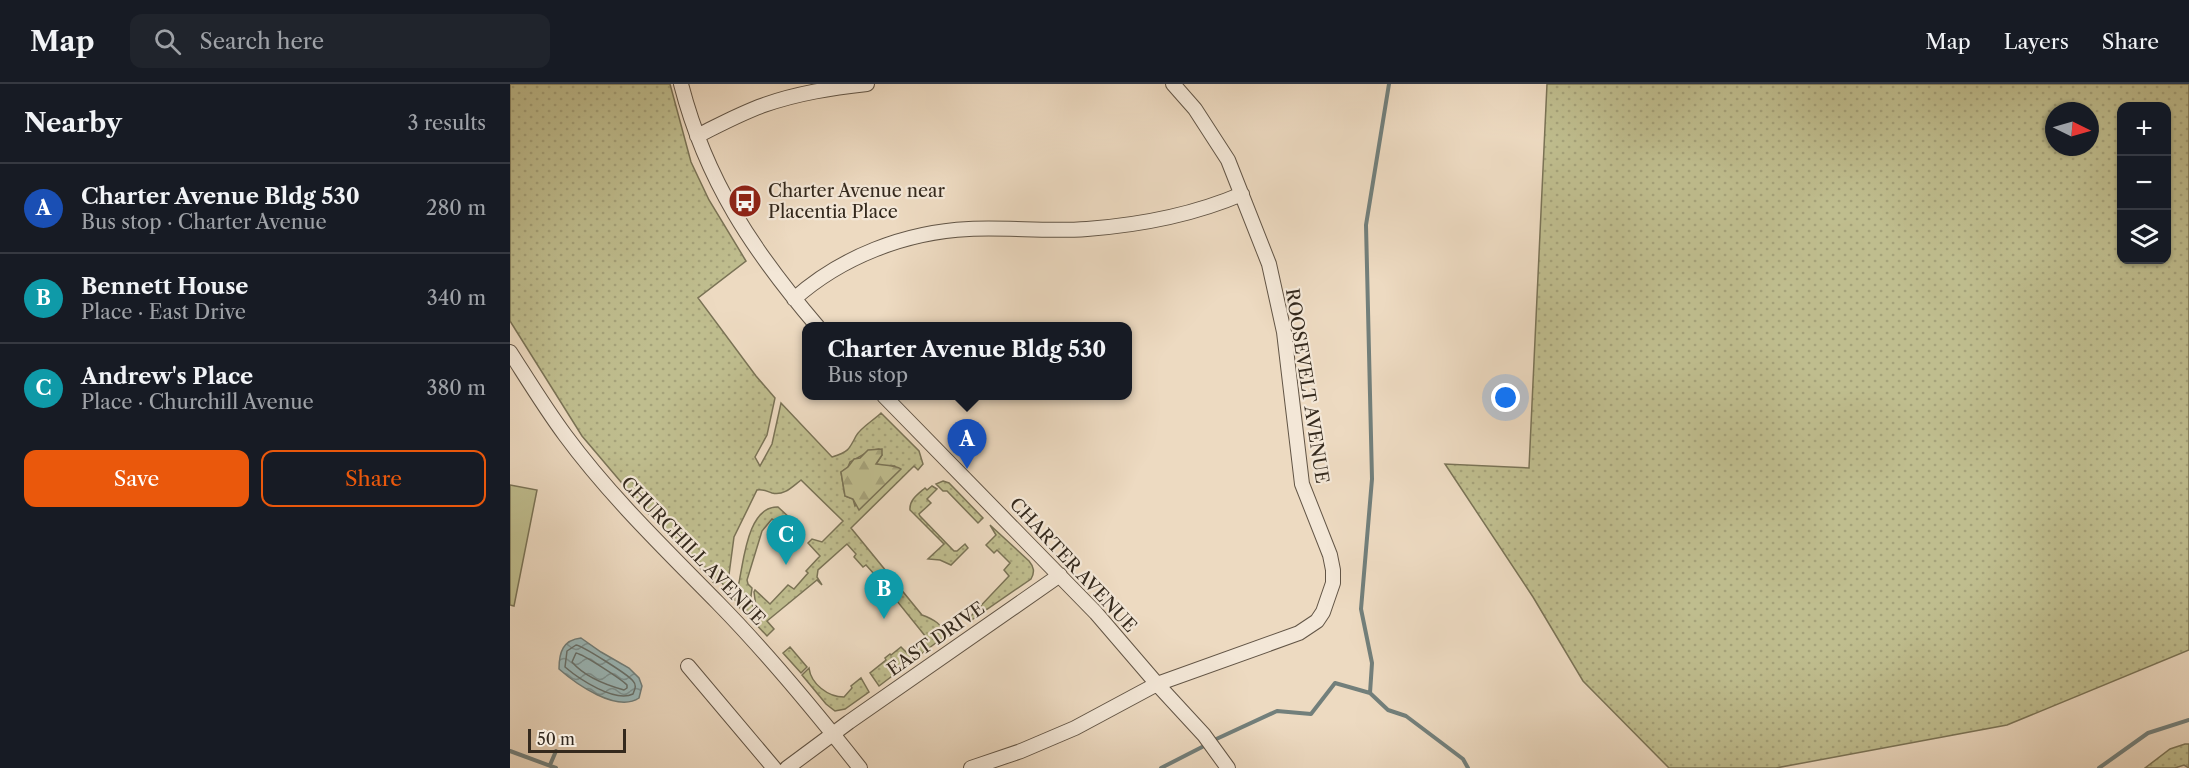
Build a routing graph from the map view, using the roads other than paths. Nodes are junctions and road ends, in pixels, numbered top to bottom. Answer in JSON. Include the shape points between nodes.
{"nodes":[{"id":1,"x":681,"y":84,"type":"edge"},
{"id":2,"x":867,"y":84,"type":"edge"},
{"id":3,"x":1173,"y":84,"type":"edge"},
{"id":4,"x":697,"y":136,"type":"junction"},
{"id":5,"x":1242,"y":194,"type":"junction"},
{"id":6,"x":794,"y":299,"type":"junction"},
{"id":7,"x":814,"y":322,"type":"edge"},
{"id":8,"x":510,"y":352,"type":"edge"},
{"id":9,"x":888,"y":400,"type":"edge"},
{"id":10,"x":1060,"y":574,"type":"junction"},
{"id":11,"x":688,"y":666,"type":"dead end"},
{"id":12,"x":1157,"y":684,"type":"junction"},
{"id":13,"x":834,"y":734,"type":"junction"},
{"id":14,"x":774,"y":768,"type":"edge"},
{"id":15,"x":787,"y":768,"type":"edge"},
{"id":16,"x":860,"y":768,"type":"edge"},
{"id":17,"x":971,"y":768,"type":"edge"},
{"id":18,"x":1228,"y":768,"type":"edge"}],
"edges":[{"from":1,"to":4,"type":"street"},
{"from":2,"to":4,"type":"street","via":[[821,89],[761,105]]},
{"from":3,"to":5,"type":"street","name":"ROOSEVELT AVENUE","via":[[1195,109],[1228,160]]},
{"from":4,"to":6,"type":"street","via":[[732,211],[769,269]]},
{"from":5,"to":6,"type":"street","via":[[1168,218],[1121,226],[1086,230],[967,229],[928,234],[853,258]]},
{"from":5,"to":12,"type":"street","name":"ROOSEVELT AVENUE","via":[[1269,264],[1284,332],[1302,484],[1330,555],[1333,584],[1317,621],[1299,633]]},
{"from":6,"to":7,"type":"street"},
{"from":8,"to":13,"type":"street","name":"CHURCHILL AVENUE","via":[[559,427],[630,514],[756,643]]},
{"from":9,"to":10,"type":"street","name":"CHARTER AVENUE"},
{"from":10,"to":12,"type":"street","name":"CHARTER AVENUE"},
{"from":10,"to":13,"type":"street","name":"EAST DRIVE"},
{"from":11,"to":14,"type":"street"},
{"from":12,"to":17,"type":"street","name":"ROOSEVELT AVENUE","via":[[1075,728],[1021,752]]},
{"from":12,"to":18,"type":"street","name":"CHARTER AVENUE"},
{"from":13,"to":15,"type":"street","name":"EAST DRIVE"},
{"from":13,"to":16,"type":"street","name":"CHURCHILL AVENUE"}]}
